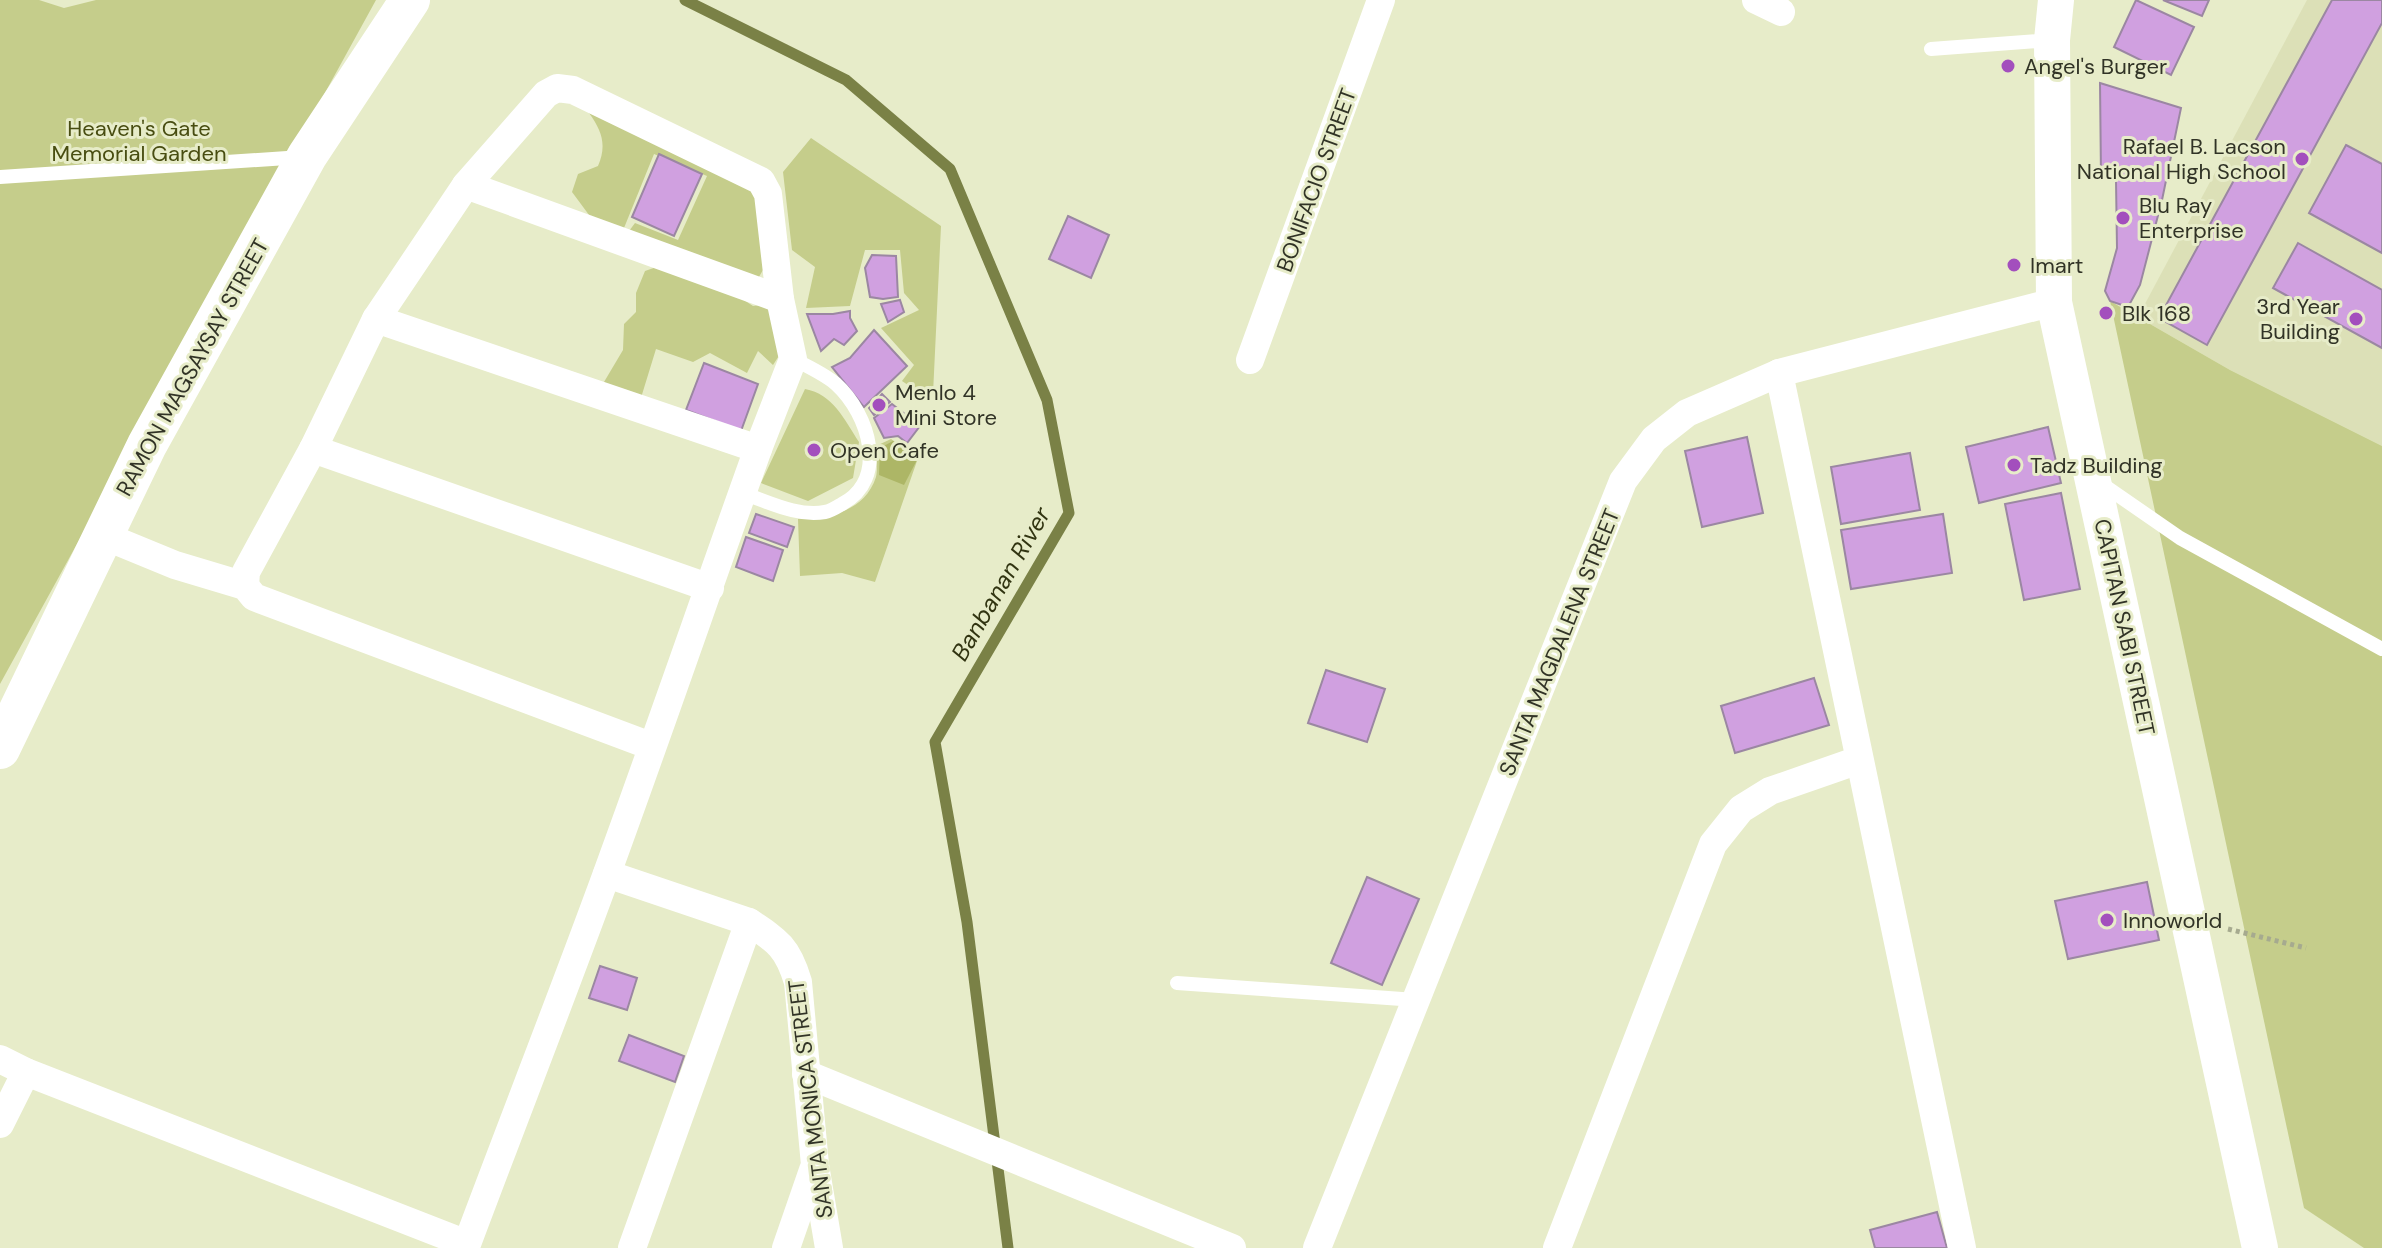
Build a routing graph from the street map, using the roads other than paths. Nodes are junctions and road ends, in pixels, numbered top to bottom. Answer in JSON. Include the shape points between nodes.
{"nodes":[{"id":1,"x":410,"y":0,"type":"edge"},
{"id":2,"x":1381,"y":0,"type":"edge"},
{"id":3,"x":1756,"y":0,"type":"edge"},
{"id":4,"x":2056,"y":0,"type":"edge"},
{"id":5,"x":1781,"y":12,"type":"dead end"},
{"id":6,"x":2052,"y":40,"type":"junction"},
{"id":7,"x":1931,"y":49,"type":"dead end"},
{"id":8,"x":307,"y":156,"type":"junction"},
{"id":9,"x":0,"y":177,"type":"edge"},
{"id":10,"x":466,"y":185,"type":"junction"},
{"id":11,"x":780,"y":299,"type":"junction"},
{"id":12,"x":2054,"y":302,"type":"junction"},
{"id":13,"x":376,"y":319,"type":"junction"},
{"id":14,"x":793,"y":359,"type":"junction"},
{"id":15,"x":1250,"y":360,"type":"dead end"},
{"id":16,"x":1779,"y":373,"type":"junction"},
{"id":17,"x":313,"y":449,"type":"junction"},
{"id":18,"x":758,"y":449,"type":"junction"},
{"id":19,"x":2093,"y":478,"type":"junction"},
{"id":20,"x":742,"y":493,"type":"junction"},
{"id":21,"x":102,"y":535,"type":"junction"},
{"id":22,"x":245,"y":586,"type":"junction"},
{"id":23,"x":710,"y":588,"type":"junction"},
{"id":24,"x":2382,"y":649,"type":"edge"},
{"id":25,"x":651,"y":746,"type":"junction"},
{"id":26,"x":0,"y":749,"type":"edge"},
{"id":27,"x":1859,"y":760,"type":"junction"},
{"id":28,"x":607,"y":874,"type":"junction"},
{"id":29,"x":749,"y":922,"type":"junction"},
{"id":30,"x":1177,"y":983,"type":"dead end"},
{"id":31,"x":1416,"y":1000,"type":"junction"},
{"id":32,"x":0,"y":1059,"type":"edge"},
{"id":33,"x":26,"y":1072,"type":"junction"},
{"id":34,"x":806,"y":1074,"type":"junction"},
{"id":35,"x":0,"y":1124,"type":"edge"},
{"id":36,"x":815,"y":1165,"type":"junction"},
{"id":37,"x":2263,"y":1245,"type":"edge"},
{"id":38,"x":466,"y":1246,"type":"edge"},
{"id":39,"x":632,"y":1248,"type":"edge"},
{"id":40,"x":786,"y":1248,"type":"edge"},
{"id":41,"x":829,"y":1248,"type":"edge"},
{"id":42,"x":1232,"y":1248,"type":"edge"},
{"id":43,"x":1317,"y":1248,"type":"edge"},
{"id":44,"x":1557,"y":1248,"type":"edge"},
{"id":45,"x":1962,"y":1248,"type":"edge"}],
"edges":[{"from":1,"to":8,"type":"main road","name":"RAMON MAGSAYSAY STREET"},
{"from":2,"to":15,"type":"street","name":"BONIFACIO STREET"},
{"from":3,"to":5,"type":"street"},
{"from":4,"to":6,"type":"street","name":"CAPITAN SABI STREET"},
{"from":6,"to":7,"type":"lane"},
{"from":6,"to":12,"type":"street","name":"CAPITAN SABI STREET"},
{"from":8,"to":9,"type":"lane"},
{"from":8,"to":21,"type":"main road","name":"RAMON MAGSAYSAY STREET"},
{"from":10,"to":11,"type":"street"},
{"from":10,"to":11,"type":"street","via":[[546,94],[557,88],[573,90],[761,181],[768,194]]},
{"from":10,"to":13,"type":"street"},
{"from":11,"to":14,"type":"street"},
{"from":12,"to":16,"type":"street","name":"SANTA MAGDALENA STREET"},
{"from":12,"to":19,"type":"street","name":"CAPITAN SABI STREET"},
{"from":13,"to":17,"type":"street"},
{"from":13,"to":18,"type":"street"},
{"from":14,"to":18,"type":"street"},
{"from":14,"to":20,"type":"lane","via":[[835,384],[853,405],[868,437],[870,472],[856,496],[827,512],[798,512]]},
{"from":16,"to":27,"type":"street"},
{"from":16,"to":31,"type":"street","name":"SANTA MAGDALENA STREET","via":[[1687,413],[1654,439],[1623,481]]},
{"from":17,"to":22,"type":"street","via":[[246,572]]},
{"from":17,"to":23,"type":"street"},
{"from":18,"to":20,"type":"street"},
{"from":19,"to":24,"type":"lane","via":[[2180,538]]},
{"from":19,"to":37,"type":"street","name":"CAPITAN SABI STREET"},
{"from":20,"to":23,"type":"street"},
{"from":21,"to":22,"type":"street"},
{"from":21,"to":26,"type":"main road","name":"RAMON MAGSAYSAY STREET"},
{"from":22,"to":25,"type":"street","via":[[254,597]]},
{"from":23,"to":25,"type":"street"},
{"from":25,"to":28,"type":"street"},
{"from":27,"to":44,"type":"street","via":[[1770,791],[1741,809],[1713,844]]},
{"from":27,"to":45,"type":"street"},
{"from":28,"to":29,"type":"street","name":"SANTA MONICA STREET"},
{"from":28,"to":38,"type":"street"},
{"from":29,"to":34,"type":"street","name":"SANTA MONICA STREET","via":[[779,942],[791,960],[798,982]]},
{"from":29,"to":39,"type":"street"},
{"from":30,"to":31,"type":"lane"},
{"from":31,"to":43,"type":"street","name":"SANTA MAGDALENA STREET"},
{"from":32,"to":33,"type":"street"},
{"from":33,"to":35,"type":"street"},
{"from":33,"to":38,"type":"street"},
{"from":34,"to":36,"type":"street","name":"SANTA MONICA STREET"},
{"from":34,"to":42,"type":"street"},
{"from":36,"to":40,"type":"street"},
{"from":36,"to":41,"type":"street","name":"SANTA MONICA STREET"}]}
